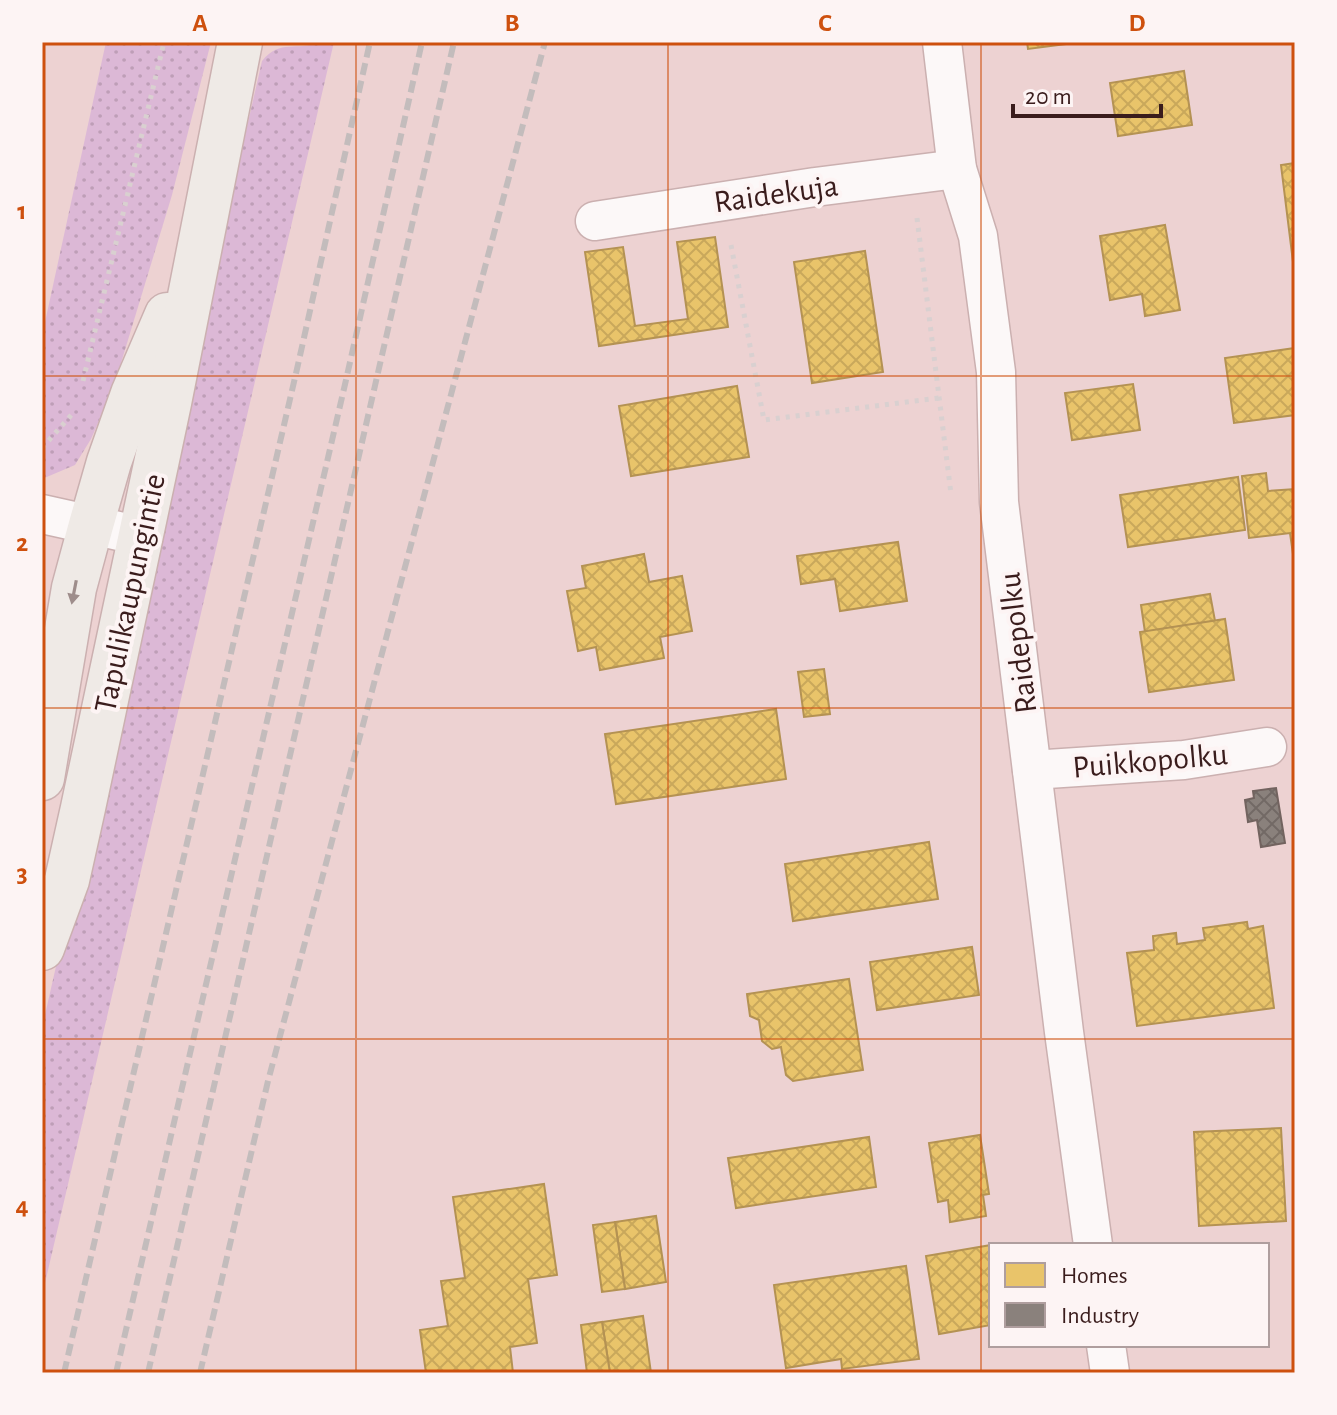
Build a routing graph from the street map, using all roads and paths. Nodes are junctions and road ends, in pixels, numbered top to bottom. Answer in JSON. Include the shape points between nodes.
{"nodes":[{"id":1,"x":164,"y":42,"type":"edge"},
{"id":2,"x":240,"y":42,"type":"edge"},
{"id":3,"x":942,"y":42,"type":"edge"},
{"id":4,"x":957,"y":169,"type":"junction"},
{"id":5,"x":723,"y":201,"type":"junction"},
{"id":6,"x":595,"y":221,"type":"dead end"},
{"id":7,"x":201,"y":235,"type":"junction"},
{"id":8,"x":80,"y":393,"type":"dead end"},
{"id":9,"x":939,"y":398,"type":"dead end"},
{"id":10,"x":77,"y":408,"type":"dead end"},
{"id":11,"x":42,"y":448,"type":"edge"},
{"id":12,"x":42,"y":514,"type":"edge"},
{"id":13,"x":91,"y":525,"type":"junction"},
{"id":14,"x":141,"y":536,"type":"junction"},
{"id":15,"x":1267,"y":747,"type":"dead end"},
{"id":16,"x":1032,"y":770,"type":"junction"},
{"id":17,"x":42,"y":778,"type":"edge"},
{"id":18,"x":42,"y":948,"type":"edge"},
{"id":19,"x":1093,"y":1243,"type":"edge"},
{"id":20,"x":1106,"y":1347,"type":"edge"},
{"id":21,"x":1110,"y":1373,"type":"edge"}],
"edges":[{"from":1,"to":8,"type":"path"},
{"from":2,"to":7,"type":"main road","name":"Tapulikaupungintie"},
{"from":3,"to":4,"type":"street","name":"Raidepolku"},
{"from":4,"to":5,"type":"street","name":"Raidekuja"},
{"from":4,"to":16,"type":"street","name":"Raidepolku","via":[[978,236],[996,372],[999,502]]},
{"from":5,"to":6,"type":"street","name":"Raidekuja"},
{"from":5,"to":9,"type":"path","via":[[764,420]]},
{"from":7,"to":13,"type":"main road","name":"Tapulikaupungintie","via":[[133,394]]},
{"from":7,"to":14,"type":"main road","name":"Tapulikaupungintie"},
{"from":10,"to":11,"type":"path"},
{"from":12,"to":13,"type":"street"},
{"from":13,"to":14,"type":"street"},
{"from":13,"to":17,"type":"main road","name":"Tapulikaupungintie","one_way":true,"via":[[74,588]]},
{"from":14,"to":18,"type":"main road","name":"Tapulikaupungintie","via":[[67,880]]},
{"from":15,"to":16,"type":"street","name":"Puikkopolku","via":[[1184,760]]},
{"from":16,"to":19,"type":"street","name":"Raidepolku"},
{"from":20,"to":21,"type":"street"}]}
